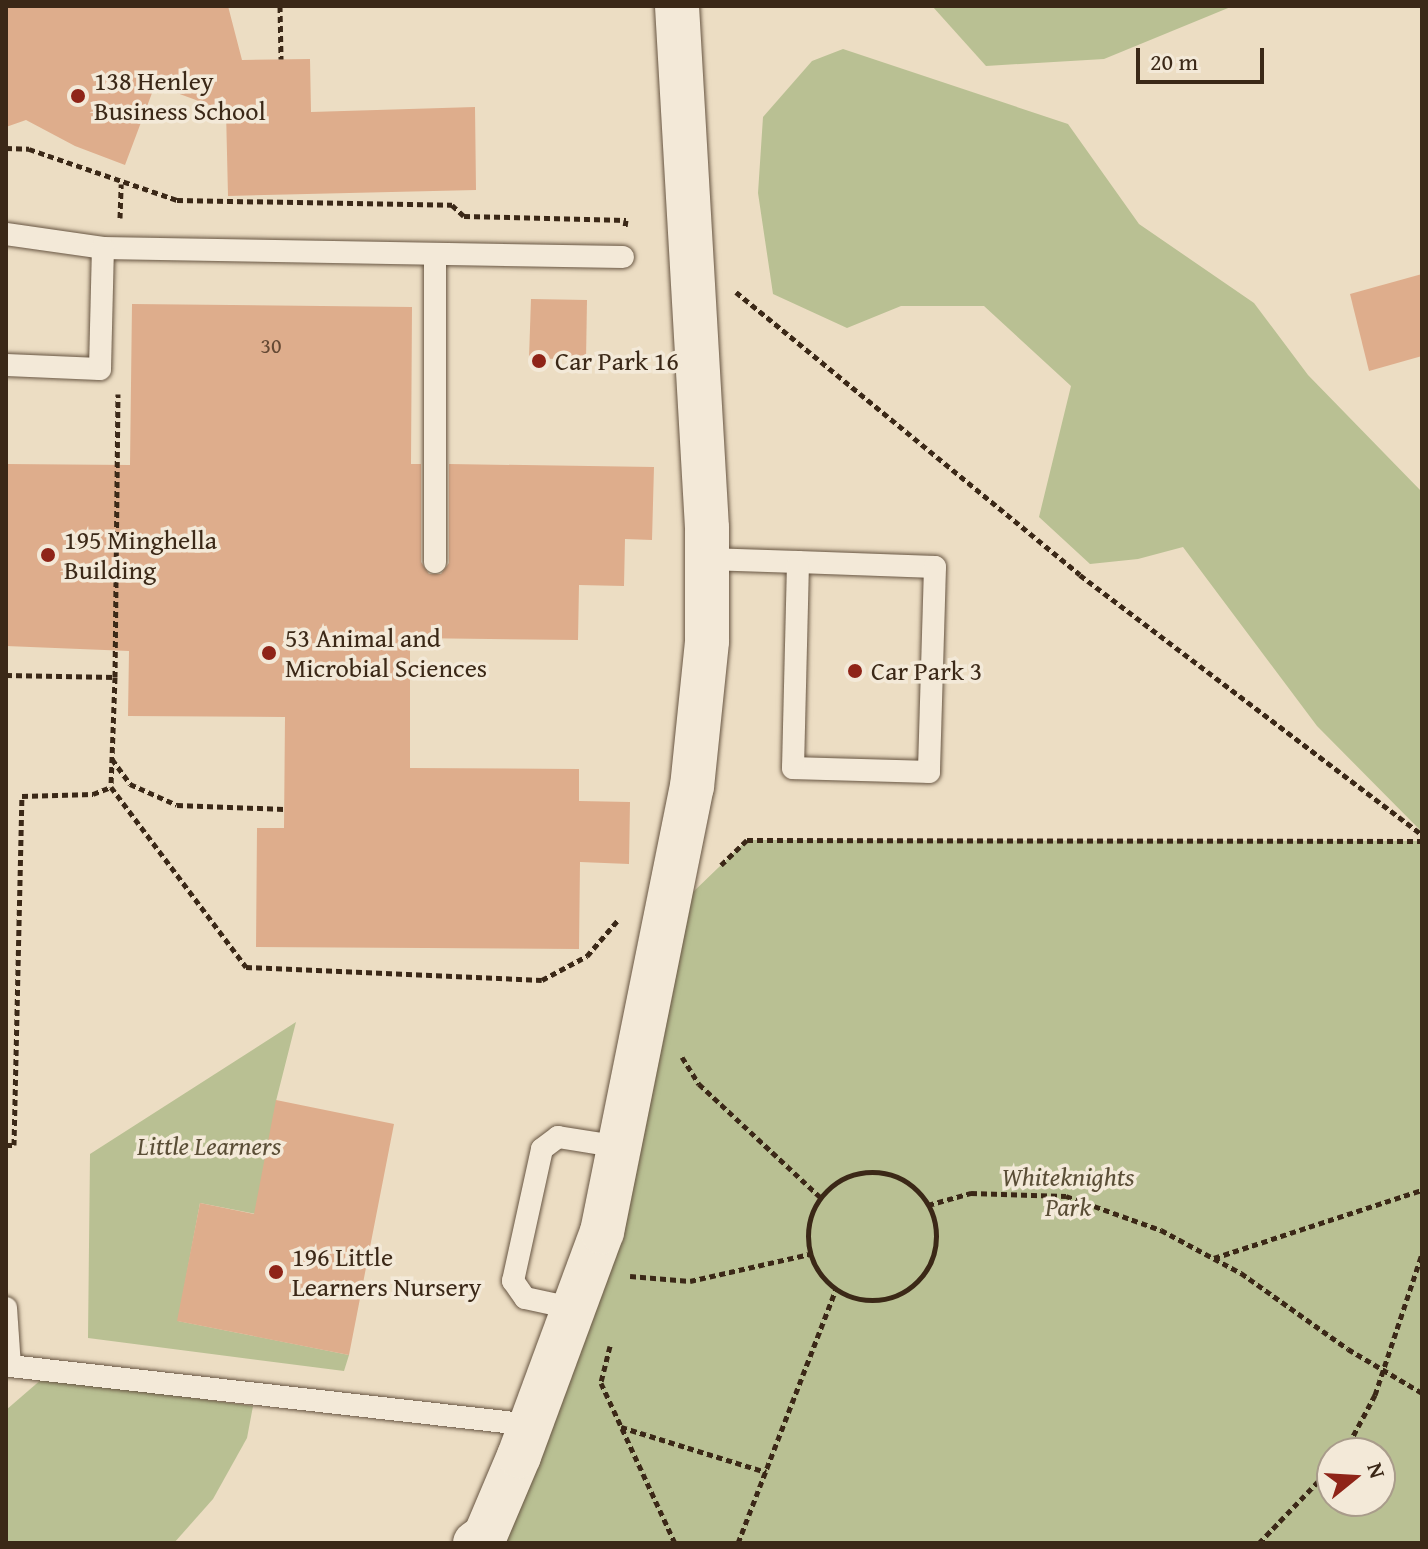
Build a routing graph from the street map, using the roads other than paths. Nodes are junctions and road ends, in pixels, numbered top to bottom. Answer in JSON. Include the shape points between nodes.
{"nodes":[{"id":1,"x":677,"y":6,"type":"edge"},
{"id":2,"x":6,"y":234,"type":"edge"},
{"id":3,"x":103,"y":248,"type":"junction"},
{"id":4,"x":435,"y":257,"type":"junction"},
{"id":5,"x":623,"y":257,"type":"road end"},
{"id":6,"x":6,"y":365,"type":"edge"},
{"id":7,"x":707,"y":559,"type":"junction"},
{"id":8,"x":435,"y":562,"type":"dead end"},
{"id":9,"x":798,"y":562,"type":"junction"},
{"id":10,"x":621,"y":1147,"type":"junction"},
{"id":11,"x":6,"y":1308,"type":"edge"},
{"id":12,"x":576,"y":1309,"type":"junction"},
{"id":13,"x":532,"y":1425,"type":"junction"},
{"id":14,"x":475,"y":1543,"type":"edge"}],
"edges":[{"from":1,"to":7,"type":"street","via":[[696,276]]},
{"from":2,"to":3,"type":"lane"},
{"from":3,"to":4,"type":"lane"},
{"from":3,"to":6,"type":"lane","via":[[100,369]]},
{"from":4,"to":5,"type":"lane"},
{"from":4,"to":8,"type":"lane"},
{"from":7,"to":9,"type":"lane"},
{"from":7,"to":10,"type":"street","via":[[707,641],[692,787]]},
{"from":9,"to":9,"type":"lane","via":[[935,567],[929,772],[793,768]]},
{"from":10,"to":12,"type":"street","via":[[614,1277]]},
{"from":10,"to":12,"type":"lane","via":[[558,1137],[542,1149],[513,1281],[525,1298]]},
{"from":11,"to":13,"type":"lane","via":[[10,1366]]},
{"from":12,"to":13,"type":"street"},
{"from":13,"to":14,"type":"street","via":[[485,1536]]}]}
